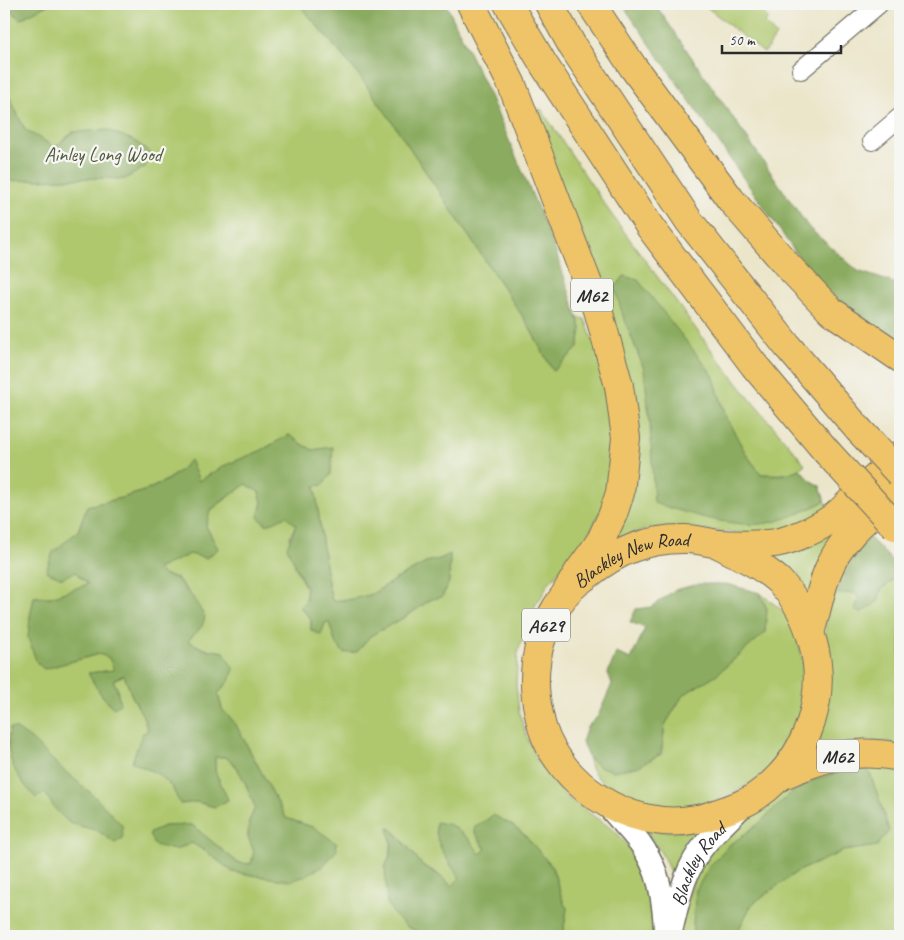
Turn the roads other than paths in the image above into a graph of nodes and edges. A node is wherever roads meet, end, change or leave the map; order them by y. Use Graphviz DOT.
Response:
graph roads {
  1 [pos="472,4"];
  2 [pos="508,4"];
  3 [pos="549,4"];
  4 [pos="591,4"];
  5 [pos="879,4"];
  6 [pos="801,70"];
  7 [pos="900,117"];
  8 [pos="871,140"];
  9 [pos="900,358"];
  10 [pos="900,455"];
  11 [pos="900,474"];
  12 [pos="900,489"];
  13 [pos="898,529"];
  14 [pos="718,544"];
  15 [pos="567,591"];
  16 [pos="810,633"];
  17 [pos="900,757"];
  18 [pos="779,778"];
  19 [pos="745,803"];
  20 [pos="606,804"];
  21 [pos="666,936"];
  22 [pos="670,936"];
  1 -- 15 [label="highway, M62"];
  2 -- 13 [label="highway, bridge"];
  3 -- 11 [label="highway, bridge"];
  4 -- 9 [label="highway"];
  5 -- 6 [label="street"];
  7 -- 8 [label="street"];
  10 -- 14 [label="highway, Blackley New Road / A629"];
  12 -- 16 [label="highway"];
  14 -- 15 [label="highway, Blackley New Road / A629"];
  14 -- 16 [label="highway, Blackley New Road / A629"];
  15 -- 20 [label="highway, Blackley New Road / A629"];
  16 -- 18 [label="highway, Blackley New Road / A629"];
  17 -- 18 [label="highway, M62"];
  18 -- 19 [label="highway, Blackley New Road / A629"];
  19 -- 20 [label="highway, Blackley New Road / A629"];
  19 -- 22 [label="street, Blackley Road"];
  20 -- 21 [label="street, Blackley Road"];
}
